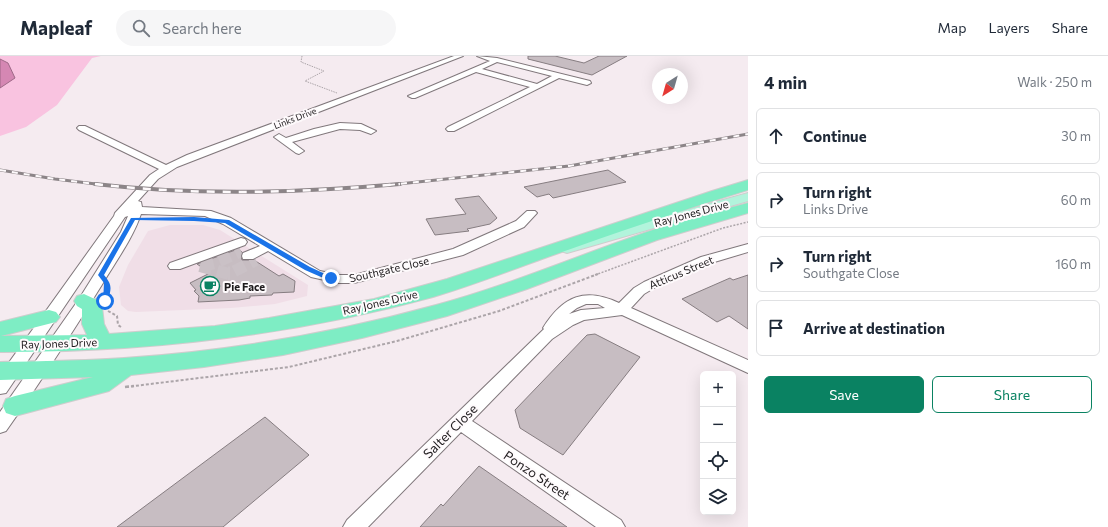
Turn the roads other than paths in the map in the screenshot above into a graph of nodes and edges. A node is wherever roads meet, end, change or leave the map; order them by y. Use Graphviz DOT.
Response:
graph roads {
  1 [pos="460,56"];
  2 [pos="480,56"];
  3 [pos="496,60"];
  4 [pos="474,69"];
  5 [pos="558,76"];
  6 [pos="587,83"];
  7 [pos="537,86"];
  8 [pos="412,96"];
  9 [pos="82,128"];
  10 [pos="268,128"];
  11 [pos="451,128"];
  12 [pos="371,131"];
  13 [pos="285,141"];
  14 [pos="298,151"];
  15 [pos="167,169"];
  16 [pos="748,185"];
  17 [pos="138,193"];
  18 [pos="748,197"];
  19 [pos="744,210"];
  20 [pos="531,213"];
  21 [pos="119,215"];
  22 [pos="135,215"];
  23 [pos="269,246"];
  24 [pos="748,248"];
  25 [pos="535,256"];
  26 [pos="175,266"];
  27 [pos="84,301"];
  28 [pos="622,309"];
  29 [pos="49,317"];
  30 [pos="0,329"];
  31 [pos="100,341"];
  32 [pos="57,343"];
  33 [pos="0,344"];
  34 [pos="30,344"];
  35 [pos="125,367"];
  36 [pos="748,368"];
  37 [pos="39,371"];
  38 [pos="7,384"];
  39 [pos="460,422"];
  40 [pos="0,426"];
  41 [pos="354,527"];
  42 [pos="614,527"];
  1 -- 10 [label="street, Links Drive"];
  2 -- 3 [label="street"];
  3 -- 4 [label="street"];
  3 -- 5 [label="street"];
  4 -- 7 [label="street"];
  4 -- 8 [label="street"];
  5 -- 6 [label="street"];
  5 -- 7 [label="street"];
  7 -- 11 [label="street"];
  9 -- 15 [label="street"];
  10 -- 13 [label="street"];
  10 -- 15 [label="street, Links Drive"];
  12 -- 13 [label="street"];
  13 -- 14 [label="street"];
  15 -- 17 [label="street, Links Drive"];
  16 -- 25 [label="highway"];
  17 -- 21 [label="street, Links Drive"];
  17 -- 22 [label="street"];
  18 -- 25 [label="main road, Ray Jones Drive"];
  19 -- 35 [label="highway, Ray Jones Drive"];
  20 -- 23 [label="street, Southgate Close"];
  21 -- 22 [label="street, Southgate Close"];
  21 -- 29 [label="street, Links Drive"];
  22 -- 23 [label="street, Southgate Close"];
  22 -- 27 [label="street"];
  23 -- 26 [label="street"];
  24 -- 28 [label="street, Atticus Street"];
  25 -- 31 [label="highway, Ray Jones Drive"];
  27 -- 31 [label="highway"];
  27 -- 32 [label="street"];
  28 -- 36 [label="street"];
  28 -- 39 [label="street, Salter Close"];
  29 -- 30 [label="highway"];
  29 -- 34 [label="street, Links Drive"];
  31 -- 32 [label="highway, Ray Jones Drive"];
  32 -- 34 [label="highway, Ray Jones Drive"];
  32 -- 37 [label="street"];
  33 -- 34 [label="highway, Ray Jones Drive"];
  34 -- 38 [label="street, Links Drive"];
  35 -- 37 [label="highway, Ray Jones Drive"];
  35 -- 38 [label="highway"];
  37 -- 38 [label="highway, Ray Jones Drive"];
  37 -- 38 [label="street"];
  38 -- 40 [label="street"];
  39 -- 41 [label="street, Salter Close"];
  39 -- 42 [label="street, Ponzo Street"];
}
